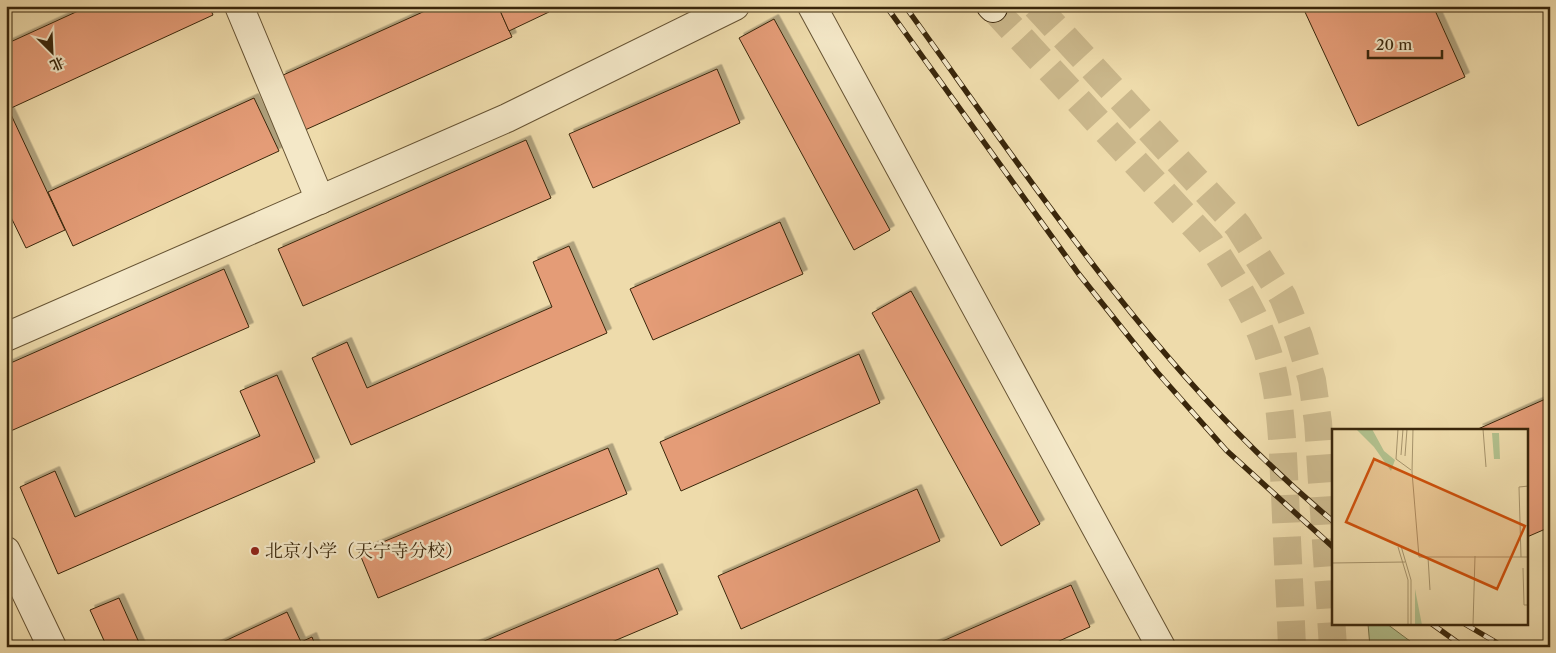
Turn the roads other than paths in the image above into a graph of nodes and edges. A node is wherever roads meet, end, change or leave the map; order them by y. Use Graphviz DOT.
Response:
graph roads {
  1 [pos="239,6"];
  2 [pos="812,6"];
  3 [pos="725,8"];
  4 [pos="320,200"];
  5 [pos="6,337"];
  6 [pos="6,551"];
  7 [pos="52,647"];
  8 [pos="1161,647"];
  1 -- 4 [label="street"];
  2 -- 8 [label="street"];
  3 -- 4 [label="street"];
  4 -- 5 [label="street"];
  6 -- 7 [label="street"];
}
